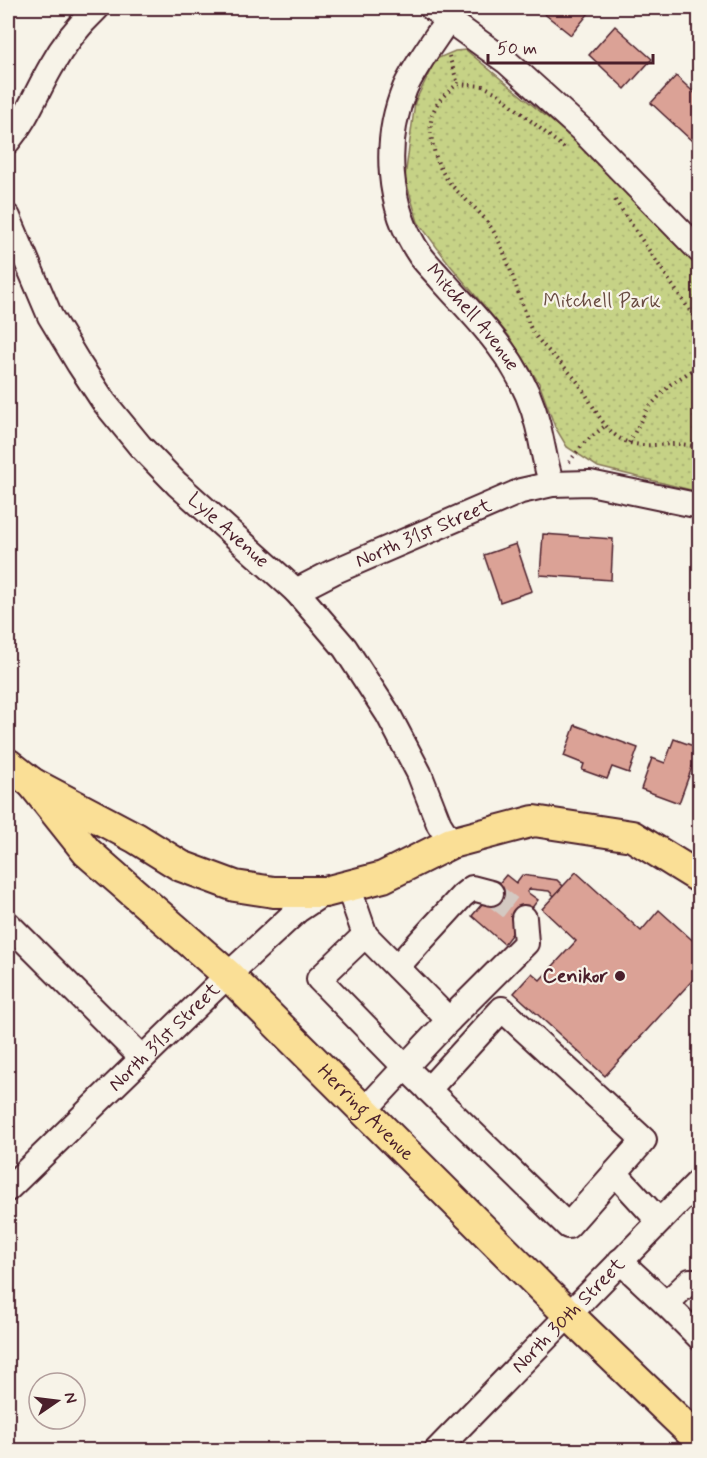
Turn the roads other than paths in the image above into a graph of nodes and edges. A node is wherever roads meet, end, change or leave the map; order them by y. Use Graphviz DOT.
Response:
graph roads {
  1 [pos="97,8"];
  2 [pos="440,13"];
  3 [pos="8,141"];
  4 [pos="8,217"];
  5 [pos="699,251"];
  6 [pos="552,483"];
  7 [pos="699,506"];
  8 [pos="296,591"];
  9 [pos="8,764"];
  10 [pos="32,783"];
  11 [pos="451,843"];
  12 [pos="699,878"];
  13 [pos="336,889"];
  14 [pos="491,893"];
  15 [pos="524,918"];
  16 [pos="8,924"];
  17 [pos="365,935"];
  18 [pos="397,967"];
  19 [pos="228,975"];
  20 [pos="449,1020"];
  21 [pos="142,1058"];
  22 [pos="405,1067"];
  23 [pos="428,1090"];
  24 [pos="364,1111"];
  25 [pos="615,1173"];
  26 [pos="699,1180"];
  27 [pos="8,1189"];
  28 [pos="659,1221"];
  29 [pos="621,1261"];
  30 [pos="699,1281"];
  31 [pos="666,1304"];
  32 [pos="568,1314"];
  33 [pos="699,1338"];
  34 [pos="699,1441"];
  35 [pos="437,1450"];
  1 -- 3 [label="street"];
  2 -- 5 [label="street, Mitchell Avenue"];
  2 -- 6 [label="street, Mitchell Avenue"];
  4 -- 8 [label="street, Lyle Avenue"];
  6 -- 7 [label="street"];
  6 -- 8 [label="street, North 31st Street"];
  8 -- 11 [label="street, Lyle Avenue"];
  9 -- 10 [label="main road, Herring Avenue"];
  10 -- 13 [label="main road, Herring Avenue"];
  10 -- 19 [label="main road, Herring Avenue"];
  11 -- 12 [label="main road"];
  11 -- 13 [label="main road"];
  13 -- 17 [label="street"];
  13 -- 19 [label="street, North 31st Street"];
  14 -- 18 [label="street"];
  15 -- 20 [label="street"];
  16 -- 21 [label="street"];
  17 -- 18 [label="street"];
  17 -- 22 [label="street"];
  18 -- 20 [label="street"];
  19 -- 21 [label="street, North 31st Street"];
  19 -- 24 [label="main road, Herring Avenue"];
  20 -- 22 [label="street"];
  21 -- 27 [label="street, North 31st Street"];
  22 -- 23 [label="street"];
  22 -- 24 [label="street"];
  23 -- 25 [label="street"];
  23 -- 25 [label="street"];
  24 -- 32 [label="main road, Herring Avenue"];
  25 -- 28 [label="street"];
  26 -- 28 [label="street, North 30th Street"];
  28 -- 29 [label="street, North 30th Street"];
  29 -- 31 [label="street"];
  29 -- 32 [label="street, North 30th Street"];
  30 -- 31 [label="street"];
  31 -- 33 [label="street"];
  32 -- 34 [label="main road, Herring Avenue"];
  32 -- 35 [label="street, North 30th Street"];
}
